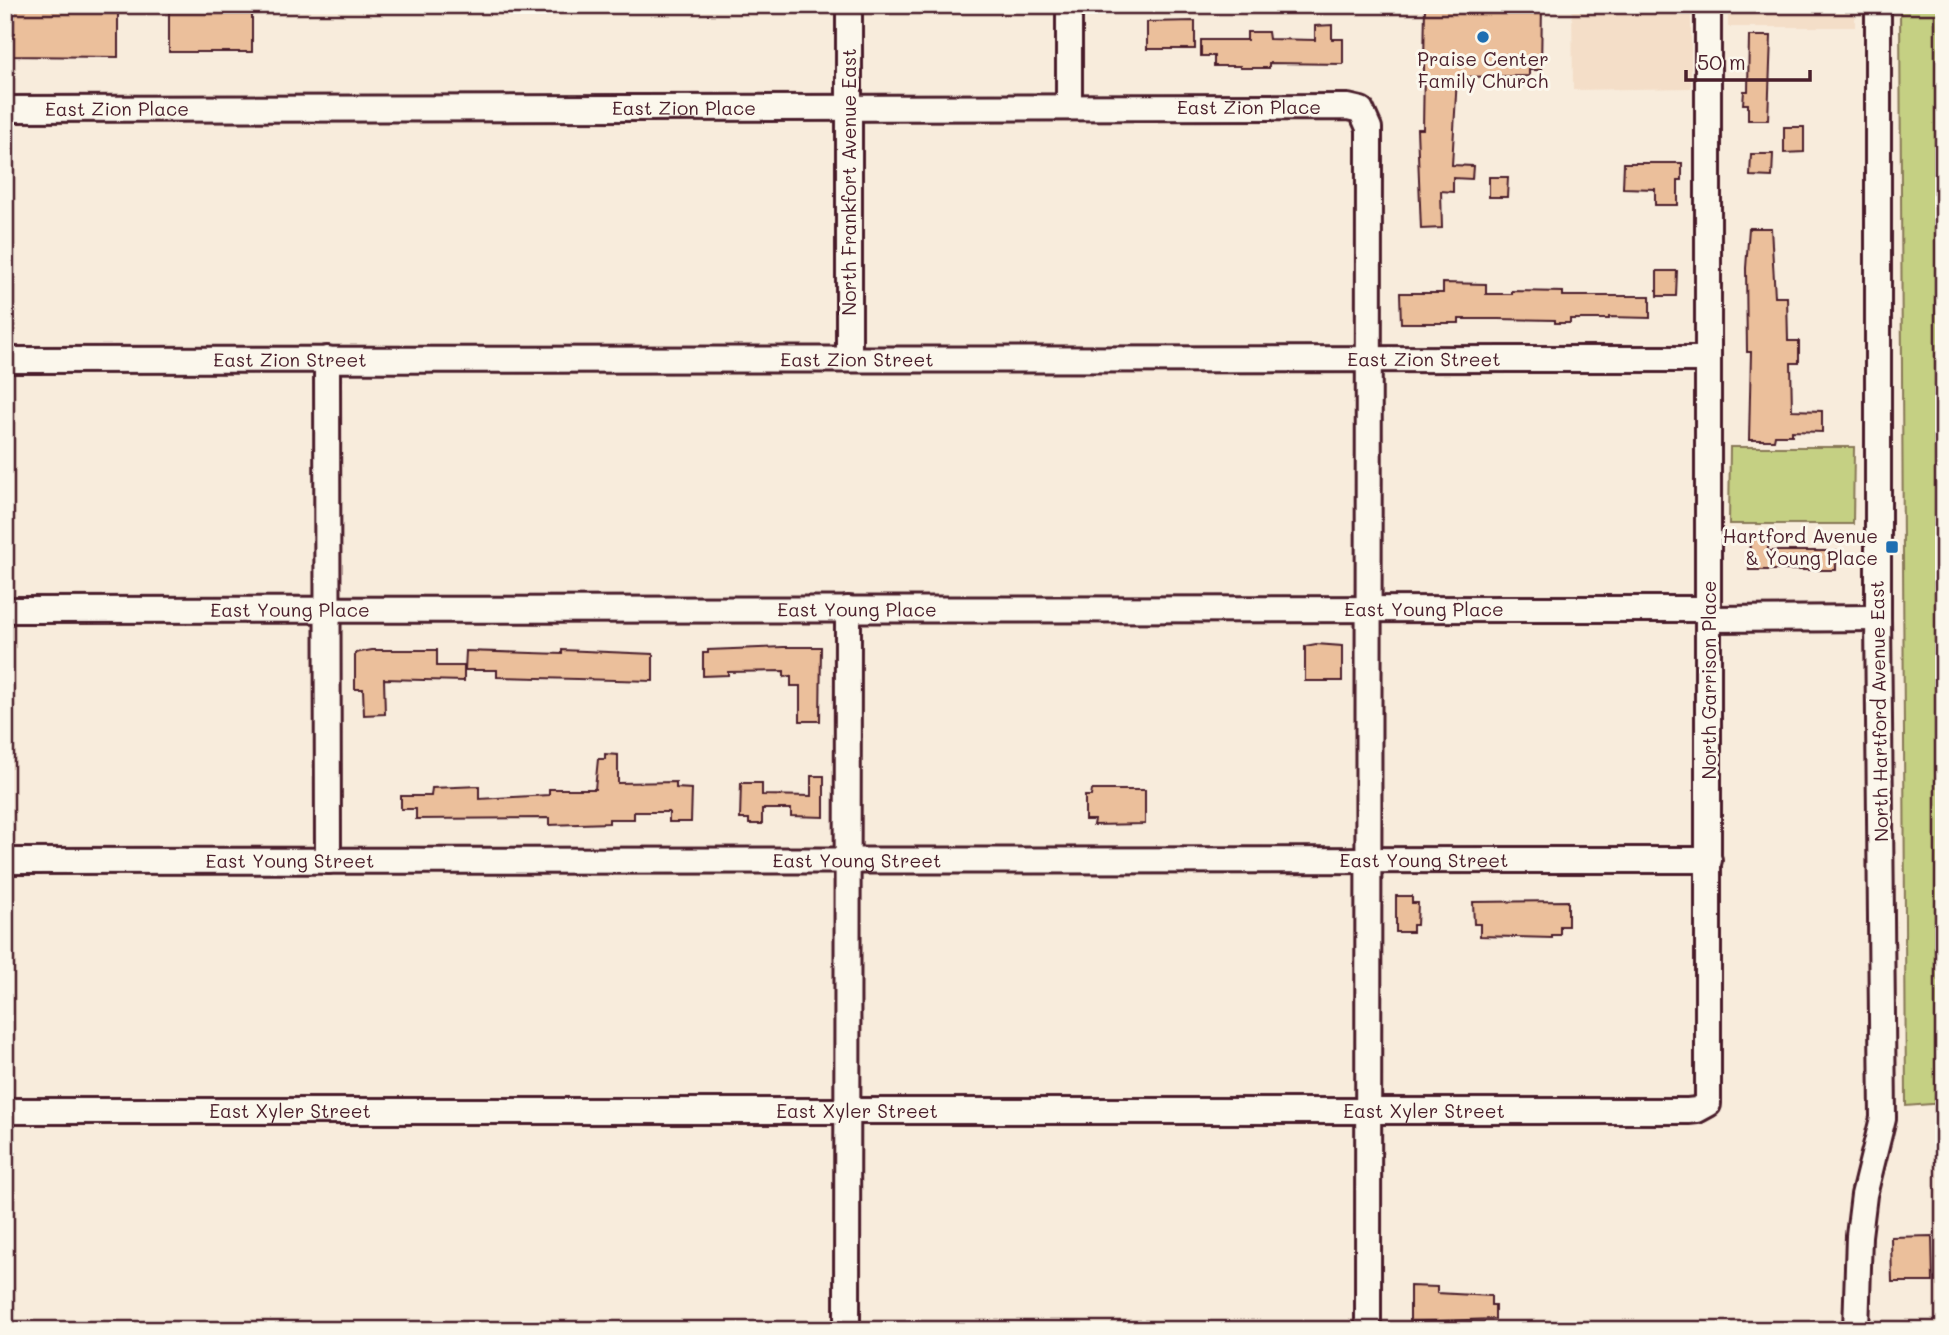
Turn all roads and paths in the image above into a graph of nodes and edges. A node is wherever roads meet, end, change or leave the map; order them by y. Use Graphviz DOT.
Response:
graph roads {
  1 [pos="849,5"];
  2 [pos="1069,5"];
  3 [pos="1709,5"];
  4 [pos="1878,5"];
  5 [pos="1069,106"];
  6 [pos="849,108"];
  7 [pos="5,109"];
  8 [pos="849,358"];
  9 [pos="327,359"];
  10 [pos="1369,359"];
  11 [pos="1708,359"];
  12 [pos="5,360"];
  13 [pos="848,609"];
  14 [pos="5,610"];
  15 [pos="330,610"];
  16 [pos="1371,610"];
  17 [pos="1709,614"];
  18 [pos="1878,618"];
  19 [pos="1370,858"];
  20 [pos="849,859"];
  21 [pos="1709,860"];
  22 [pos="5,861"];
  23 [pos="328,861"];
  24 [pos="1708,1104"];
  25 [pos="848,1110"];
  26 [pos="5,1111"];
  27 [pos="1369,1112"];
  28 [pos="847,1330"];
  29 [pos="1368,1330"];
  30 [pos="1856,1330"];
  1 -- 6 [label="street, North Frankfort Avenue East"];
  2 -- 5 [label="street"];
  3 -- 11 [label="street, North Garrison Place"];
  4 -- 18 [label="street, North Hartford Avenue East"];
  5 -- 6 [label="street, East Zion Place"];
  5 -- 10 [label="street, East Zion Place"];
  6 -- 7 [label="street, East Zion Place"];
  6 -- 8 [label="street, North Frankfort Avenue East"];
  8 -- 9 [label="street, East Zion Street"];
  8 -- 10 [label="street, East Zion Street"];
  9 -- 12 [label="street, East Zion Street"];
  9 -- 15 [label="street"];
  10 -- 11 [label="street, East Zion Street"];
  10 -- 16 [label="street"];
  11 -- 17 [label="street, North Garrison Place"];
  13 -- 15 [label="street, East Young Place"];
  13 -- 16 [label="street, East Young Place"];
  13 -- 20 [label="street"];
  14 -- 15 [label="street, East Young Place"];
  15 -- 23 [label="street"];
  16 -- 17 [label="street, East Young Place"];
  16 -- 19 [label="street"];
  17 -- 18 [label="street, East Young Place"];
  17 -- 21 [label="street, North Garrison Place"];
  18 -- 30 [label="street, North Hartford Avenue East"];
  19 -- 20 [label="street, East Young Street"];
  19 -- 21 [label="street, East Young Street"];
  19 -- 27 [label="street"];
  20 -- 23 [label="street, East Young Street"];
  20 -- 25 [label="street"];
  21 -- 24 [label="street, North Garrison Place"];
  22 -- 23 [label="street, East Young Street"];
  24 -- 27 [label="street, East Xyler Street"];
  25 -- 26 [label="street, East Xyler Street"];
  25 -- 27 [label="street, East Xyler Street"];
  25 -- 28 [label="street"];
  27 -- 29 [label="street"];
}
